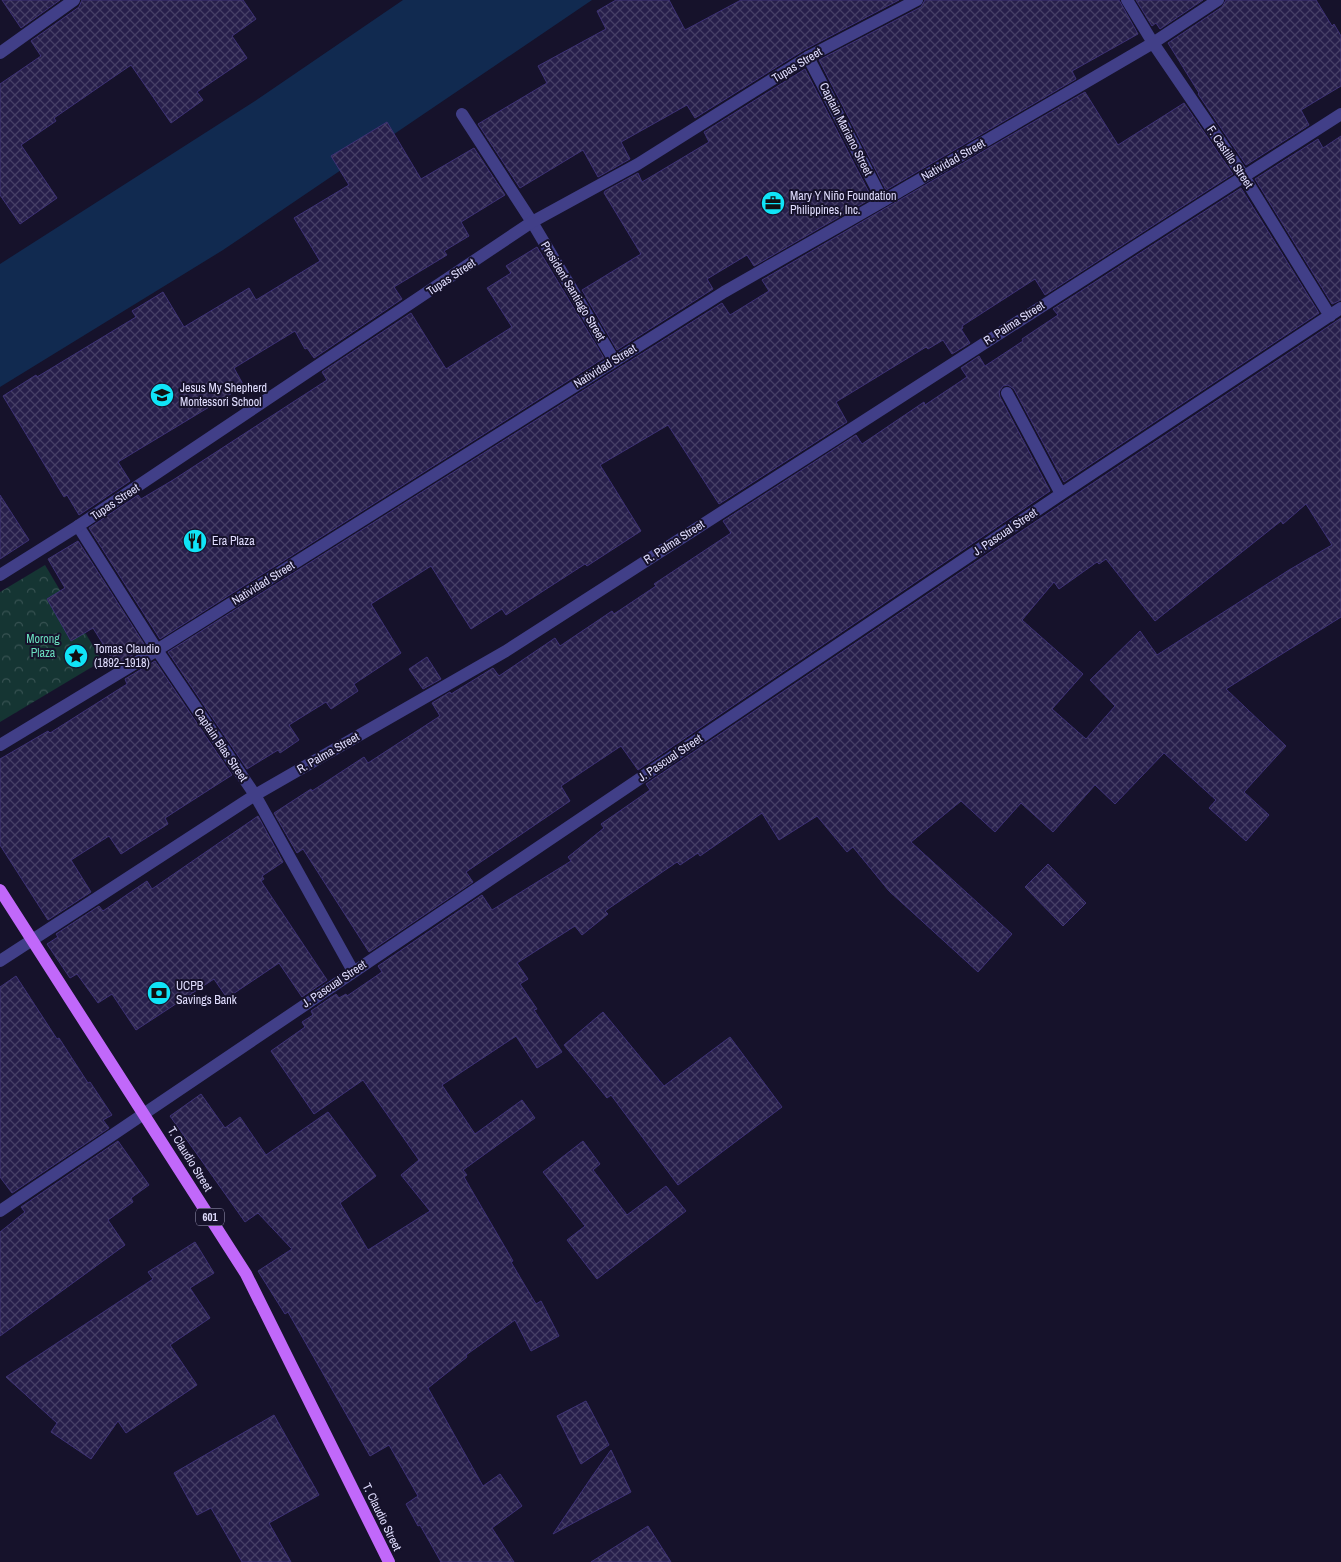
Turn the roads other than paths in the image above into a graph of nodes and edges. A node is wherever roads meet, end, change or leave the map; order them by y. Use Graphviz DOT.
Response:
graph roads {
  1 [pos="74,0"];
  2 [pos="916,0"];
  3 [pos="1128,0"];
  4 [pos="1218,0"];
  5 [pos="1153,43"];
  6 [pos="0,53"];
  7 [pos="808,57"];
  8 [pos="462,114"];
  9 [pos="1341,114"];
  10 [pos="1243,175"];
  11 [pos="883,201"];
  12 [pos="532,222"];
  13 [pos="1341,308"];
  14 [pos="1330,316"];
  15 [pos="614,360"];
  16 [pos="1007,393"];
  17 [pos="1062,494"];
  18 [pos="78,526"];
  19 [pos="0,575"];
  20 [pos="157,650"];
  21 [pos="0,745"];
  22 [pos="255,796"];
  23 [pos="0,890"];
  24 [pos="30,940"];
  25 [pos="0,961"];
  26 [pos="353,971"];
  27 [pos="144,1114"];
  28 [pos="0,1210"];
  29 [pos="389,1562"];
  1 -- 6 [label="street"];
  2 -- 7 [label="street, Tupas Street"];
  3 -- 5 [label="street, F. Castillo Street"];
  4 -- 5 [label="street, Natividad Street"];
  5 -- 10 [label="street, F. Castillo Street"];
  5 -- 11 [label="street, Natividad Street"];
  7 -- 11 [label="street, Captain Mariano Street"];
  7 -- 12 [label="street, Tupas Street"];
  8 -- 12 [label="street, President Santiago Street"];
  9 -- 10 [label="street, R. Palma Street"];
  10 -- 14 [label="street, F. Castillo Street"];
  10 -- 22 [label="street, R. Palma Street"];
  11 -- 15 [label="street, Natividad Street"];
  12 -- 15 [label="street, President Santiago Street"];
  12 -- 18 [label="street, Tupas Street"];
  13 -- 14 [label="street, J. Pascual Street"];
  14 -- 17 [label="street, J. Pascual Street"];
  15 -- 20 [label="street, Natividad Street"];
  16 -- 17 [label="street"];
  17 -- 26 [label="street, J. Pascual Street"];
  18 -- 19 [label="street, Tupas Street"];
  18 -- 20 [label="street, Captain Blas Street"];
  20 -- 21 [label="street, Natividad Street"];
  20 -- 22 [label="street, Captain Blas Street"];
  22 -- 24 [label="street, R. Palma Street"];
  22 -- 26 [label="street, Captain Blas Street"];
  23 -- 24 [label="main road, T. Claudio Street / 601"];
  24 -- 25 [label="street, R. Palma Street"];
  24 -- 27 [label="main road, T. Claudio Street / 601"];
  26 -- 27 [label="street, J. Pascual Street"];
  27 -- 28 [label="street, J. Pascual Street"];
  27 -- 29 [label="main road, T. Claudio Street / 601"];
}
